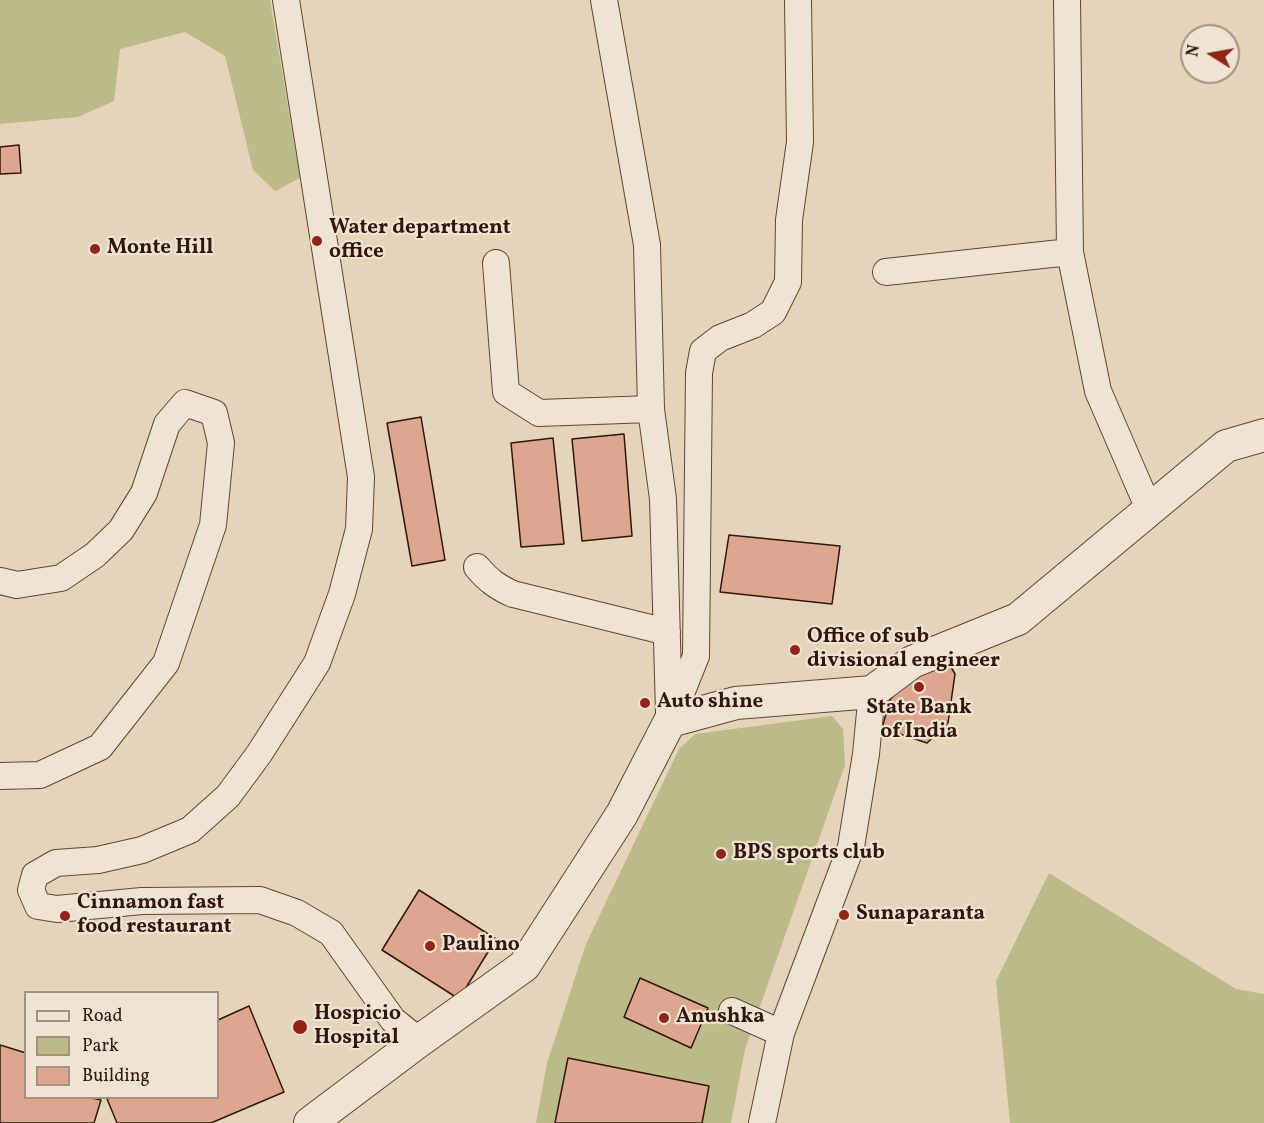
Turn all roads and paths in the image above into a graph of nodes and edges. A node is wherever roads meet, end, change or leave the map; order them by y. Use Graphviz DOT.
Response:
graph roads {
  1 [pos="286,0"];
  2 [pos="604,0"];
  3 [pos="798,0"];
  4 [pos="1066,0"];
  5 [pos="1070,252"];
  6 [pos="496,263"];
  7 [pos="886,272"];
  8 [pos="651,409"];
  9 [pos="1264,435"];
  10 [pos="1149,509"];
  11 [pos="477,567"];
  12 [pos="0,581"];
  13 [pos="667,632"];
  14 [pos="872,692"];
  15 [pos="670,721"];
  16 [pos="0,776"];
  17 [pos="732,1011"];
  18 [pos="781,1033"];
  19 [pos="419,1041"];
  20 [pos="310,1123"];
  21 [pos="762,1123"];
  1 -- 19 [label="street"];
  2 -- 8 [label="street"];
  3 -- 15 [label="street"];
  4 -- 5 [label="street"];
  5 -- 7 [label="street"];
  5 -- 10 [label="street"];
  6 -- 8 [label="street"];
  8 -- 13 [label="street"];
  9 -- 10 [label="street"];
  10 -- 14 [label="street"];
  11 -- 13 [label="street"];
  12 -- 16 [label="street"];
  13 -- 15 [label="street"];
  14 -- 15 [label="street"];
  14 -- 18 [label="street"];
  15 -- 19 [label="street"];
  17 -- 18 [label="street"];
  18 -- 21 [label="street"];
  19 -- 20 [label="street"];
}
